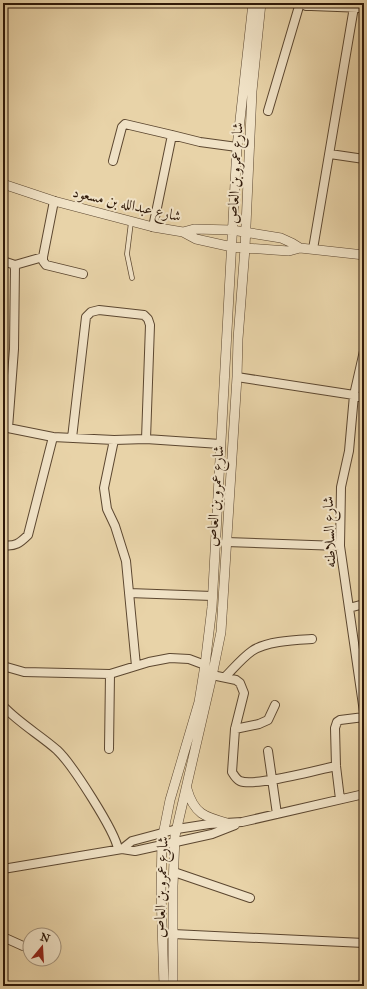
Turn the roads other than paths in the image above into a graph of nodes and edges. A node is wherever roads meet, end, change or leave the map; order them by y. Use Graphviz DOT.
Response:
graph roads {
  1 [pos="253,3"];
  2 [pos="261,3"];
  3 [pos="301,3"];
  4 [pos="354,8"];
  5 [pos="364,8"];
  6 [pos="268,111"];
  7 [pos="172,135"];
  8 [pos="237,147"];
  9 [pos="330,154"];
  10 [pos="364,159"];
  11 [pos="112,161"];
  12 [pos="3,184"];
  13 [pos="54,201"];
  14 [pos="131,222"];
  15 [pos="153,227"];
  16 [pos="232,230"];
  17 [pos="183,232"];
  18 [pos="246,232"];
  19 [pos="232,247"];
  20 [pos="245,248"];
  21 [pos="300,248"];
  22 [pos="313,249"];
  23 [pos="364,254"];
  24 [pos="43,256"];
  25 [pos="3,261"];
  26 [pos="15,265"];
  27 [pos="82,274"];
  28 [pos="132,278"];
  29 [pos="364,351"];
  30 [pos="237,377"];
  31 [pos="354,395"];
  32 [pos="364,398"];
  33 [pos="6,427"];
  34 [pos="53,437"];
  35 [pos="72,438"];
  36 [pos="146,439"];
  37 [pos="114,440"];
  38 [pos="220,444"];
  39 [pos="226,542"];
  40 [pos="3,545"];
  41 [pos="340,546"];
  42 [pos="129,593"];
  43 [pos="212,596"];
  44 [pos="364,604"];
  45 [pos="349,608"];
  46 [pos="312,639"];
  47 [pos="205,665"];
  48 [pos="3,666"];
  49 [pos="136,666"];
  50 [pos="110,674"];
  51 [pos="212,675"];
  52 [pos="225,677"];
  53 [pos="275,705"];
  54 [pos="3,706"];
  55 [pos="364,712"];
  56 [pos="364,717"];
  57 [pos="235,729"];
  58 [pos="109,749"];
  59 [pos="268,751"];
  60 [pos="336,766"];
  61 [pos="272,780"];
  62 [pos="187,788"];
  63 [pos="364,794"];
  64 [pos="340,799"];
  65 [pos="277,814"];
  66 [pos="242,822"];
  67 [pos="227,823"];
  68 [pos="177,829"];
  69 [pos="164,833"];
  70 [pos="175,842"];
  71 [pos="162,845"];
  72 [pos="120,849"];
  73 [pos="3,869"];
  74 [pos="174,872"];
  75 [pos="250,898"];
  76 [pos="173,934"];
  77 [pos="3,937"];
  78 [pos="364,943"];
  79 [pos="22,946"];
  80 [pos="164,986"];
  81 [pos="173,986"];
  1 -- 8 [label="street"];
  2 -- 18 [label="street, شارع عمرو بن العاص"];
  3 -- 4 [label="street"];
  3 -- 6 [label="street"];
  4 -- 5 [label="street"];
  4 -- 9 [label="street"];
  7 -- 8 [label="street"];
  7 -- 11 [label="street"];
  7 -- 15 [label="street"];
  8 -- 16 [label="street"];
  9 -- 10 [label="street"];
  9 -- 22 [label="street"];
  12 -- 13 [label="street, شارع عبدالله بن مسعود"];
  13 -- 14 [label="street, شارع عبدالله بن مسعود"];
  13 -- 24 [label="street"];
  14 -- 15 [label="street, شارع عبدالله بن مسعود"];
  14 -- 28 [label="lane"];
  15 -- 17 [label="street, شارع عبدالله بن مسعود"];
  16 -- 17 [label="street"];
  16 -- 18 [label="street"];
  16 -- 19 [label="street"];
  17 -- 19 [label="street, شارع عبدالله بن مسعود"];
  18 -- 20 [label="street, شارع عمرو بن العاص"];
  18 -- 21 [label="street"];
  19 -- 20 [label="street, شارع عبدالله بن مسعود"];
  19 -- 38 [label="street"];
  20 -- 21 [label="street, شارع عبدالله بن مسعود"];
  20 -- 30 [label="street, شارع عمرو بن العاص"];
  21 -- 22 [label="street, شارع عبدالله بن مسعود"];
  22 -- 23 [label="street, شارع عبدالله بن مسعود"];
  24 -- 26 [label="street"];
  24 -- 27 [label="street"];
  25 -- 26 [label="street"];
  26 -- 33 [label="street"];
  29 -- 31 [label="street, شارع السلاطنه"];
  30 -- 31 [label="street"];
  30 -- 39 [label="street, شارع عمرو بن العاص"];
  31 -- 32 [label="street"];
  31 -- 41 [label="street, شارع السلاطنه"];
  33 -- 34 [label="street"];
  34 -- 35 [label="street"];
  34 -- 40 [label="street"];
  35 -- 36 [label="street"];
  35 -- 37 [label="street"];
  36 -- 37 [label="street"];
  36 -- 38 [label="street"];
  37 -- 42 [label="street"];
  38 -- 43 [label="street"];
  39 -- 41 [label="street"];
  39 -- 51 [label="street, شارع عمرو بن العاص"];
  41 -- 45 [label="street, شارع السلاطنه"];
  42 -- 43 [label="street"];
  42 -- 49 [label="street"];
  43 -- 47 [label="street"];
  44 -- 45 [label="street"];
  45 -- 55 [label="street, شارع السلاطنه"];
  46 -- 52 [label="street"];
  47 -- 49 [label="street"];
  47 -- 69 [label="street"];
  48 -- 50 [label="street"];
  49 -- 50 [label="street"];
  50 -- 58 [label="street"];
  51 -- 52 [label="street"];
  51 -- 62 [label="street, شارع عمرو بن العاص"];
  52 -- 57 [label="street"];
  53 -- 57 [label="street"];
  54 -- 72 [label="street"];
  56 -- 60 [label="street"];
  57 -- 61 [label="street"];
  59 -- 61 [label="street"];
  60 -- 61 [label="street"];
  60 -- 64 [label="street"];
  61 -- 65 [label="street"];
  62 -- 67 [label="street"];
  62 -- 68 [label="street, شارع عمرو بن العاص"];
  63 -- 64 [label="street"];
  64 -- 65 [label="street"];
  65 -- 66 [label="street"];
  66 -- 67 [label="street"];
  66 -- 70 [label="street"];
  67 -- 68 [label="street"];
  68 -- 69 [label="street"];
  68 -- 70 [label="street, شارع عمرو بن العاص"];
  69 -- 71 [label="street"];
  69 -- 72 [label="street"];
  70 -- 71 [label="street"];
  70 -- 74 [label="street, شارع عمرو بن العاص"];
  71 -- 72 [label="street"];
  71 -- 80 [label="street"];
  72 -- 73 [label="street"];
  74 -- 75 [label="street"];
  74 -- 76 [label="street, شارع عمرو بن العاص"];
  76 -- 78 [label="street"];
  76 -- 81 [label="street, شارع عمرو بن العاص"];
  77 -- 79 [label="street"];
}
